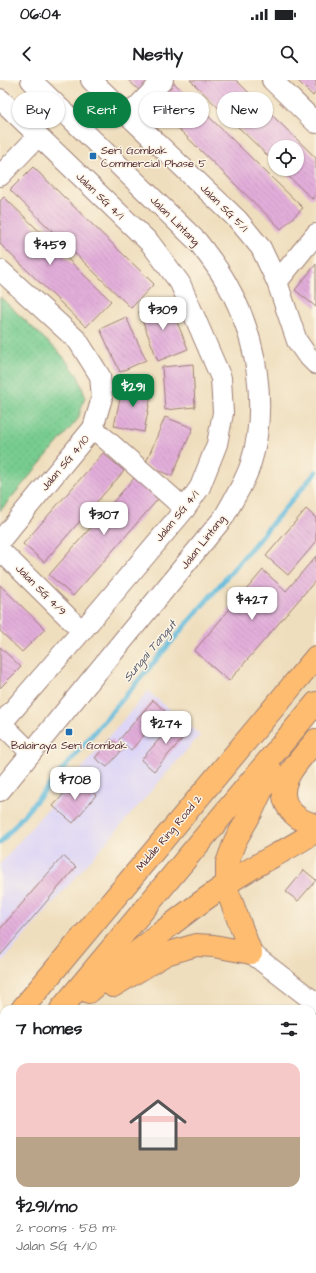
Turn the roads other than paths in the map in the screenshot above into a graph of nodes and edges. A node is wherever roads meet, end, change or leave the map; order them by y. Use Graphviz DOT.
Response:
graph roads {
  1 [pos="31,80"];
  2 [pos="91,80"];
  3 [pos="163,80"];
  4 [pos="272,80"];
  5 [pos="103,92"];
  6 [pos="0,99"];
  7 [pos="131,113"];
  8 [pos="131,119"];
  9 [pos="316,123"];
  10 [pos="38,136"];
  11 [pos="0,176"];
  12 [pos="316,234"];
  13 [pos="0,270"];
  14 [pos="277,282"];
  15 [pos="316,364"];
  16 [pos="93,428"];
  17 [pos="184,509"];
  18 [pos="0,541"];
  19 [pos="0,550"];
  20 [pos="82,631"];
  21 [pos="316,656"];
  22 [pos="316,703"];
  23 [pos="0,723"];
  24 [pos="316,740"];
  25 [pos="284,742"];
  26 [pos="31,753"];
  27 [pos="0,791"];
  28 [pos="316,825"];
  29 [pos="316,831"];
  30 [pos="225,885"];
  31 [pos="251,953"];
  32 [pos="316,1003"];
  33 [pos="25,1005"];
  34 [pos="64,1005"];
  35 [pos="73,1005"];
  36 [pos="83,1005"];
  1 -- 26 [label="street, Jalan Lintang"];
  2 -- 5 [label="street, Jalan SG 5/1"];
  3 -- 7 [label="street"];
  4 -- 9 [label="street"];
  6 -- 10 [label="street, Jalan SG 4/1"];
  8 -- 14 [label="street, Jalan SG 5/1"];
  10 -- 11 [label="street"];
  10 -- 17 [label="street, Jalan SG 4/1"];
  12 -- 14 [label="street"];
  13 -- 16 [label="street, Jalan SG 4/10"];
  14 -- 15 [label="street, Jalan SG 5/1"];
  16 -- 17 [label="street"];
  16 -- 18 [label="street, Jalan SG 4/10"];
  17 -- 20 [label="street, Jalan SG 4/1"];
  19 -- 20 [label="street, Jalan SG 4/9"];
  20 -- 23 [label="street, Jalan SG 4/1"];
  21 -- 33 [label="highway, Middle Ring Road 2"];
  22 -- 25 [label="highway"];
  23 -- 26 [label="street"];
  24 -- 28 [label="highway"];
  25 -- 30 [label="highway"];
  25 -- 34 [label="highway"];
  26 -- 27 [label="street, Jalan Lintang"];
  29 -- 30 [label="highway"];
  30 -- 31 [label="highway"];
  30 -- 35 [label="highway"];
  31 -- 32 [label="street"];
  31 -- 36 [label="highway"];
}
